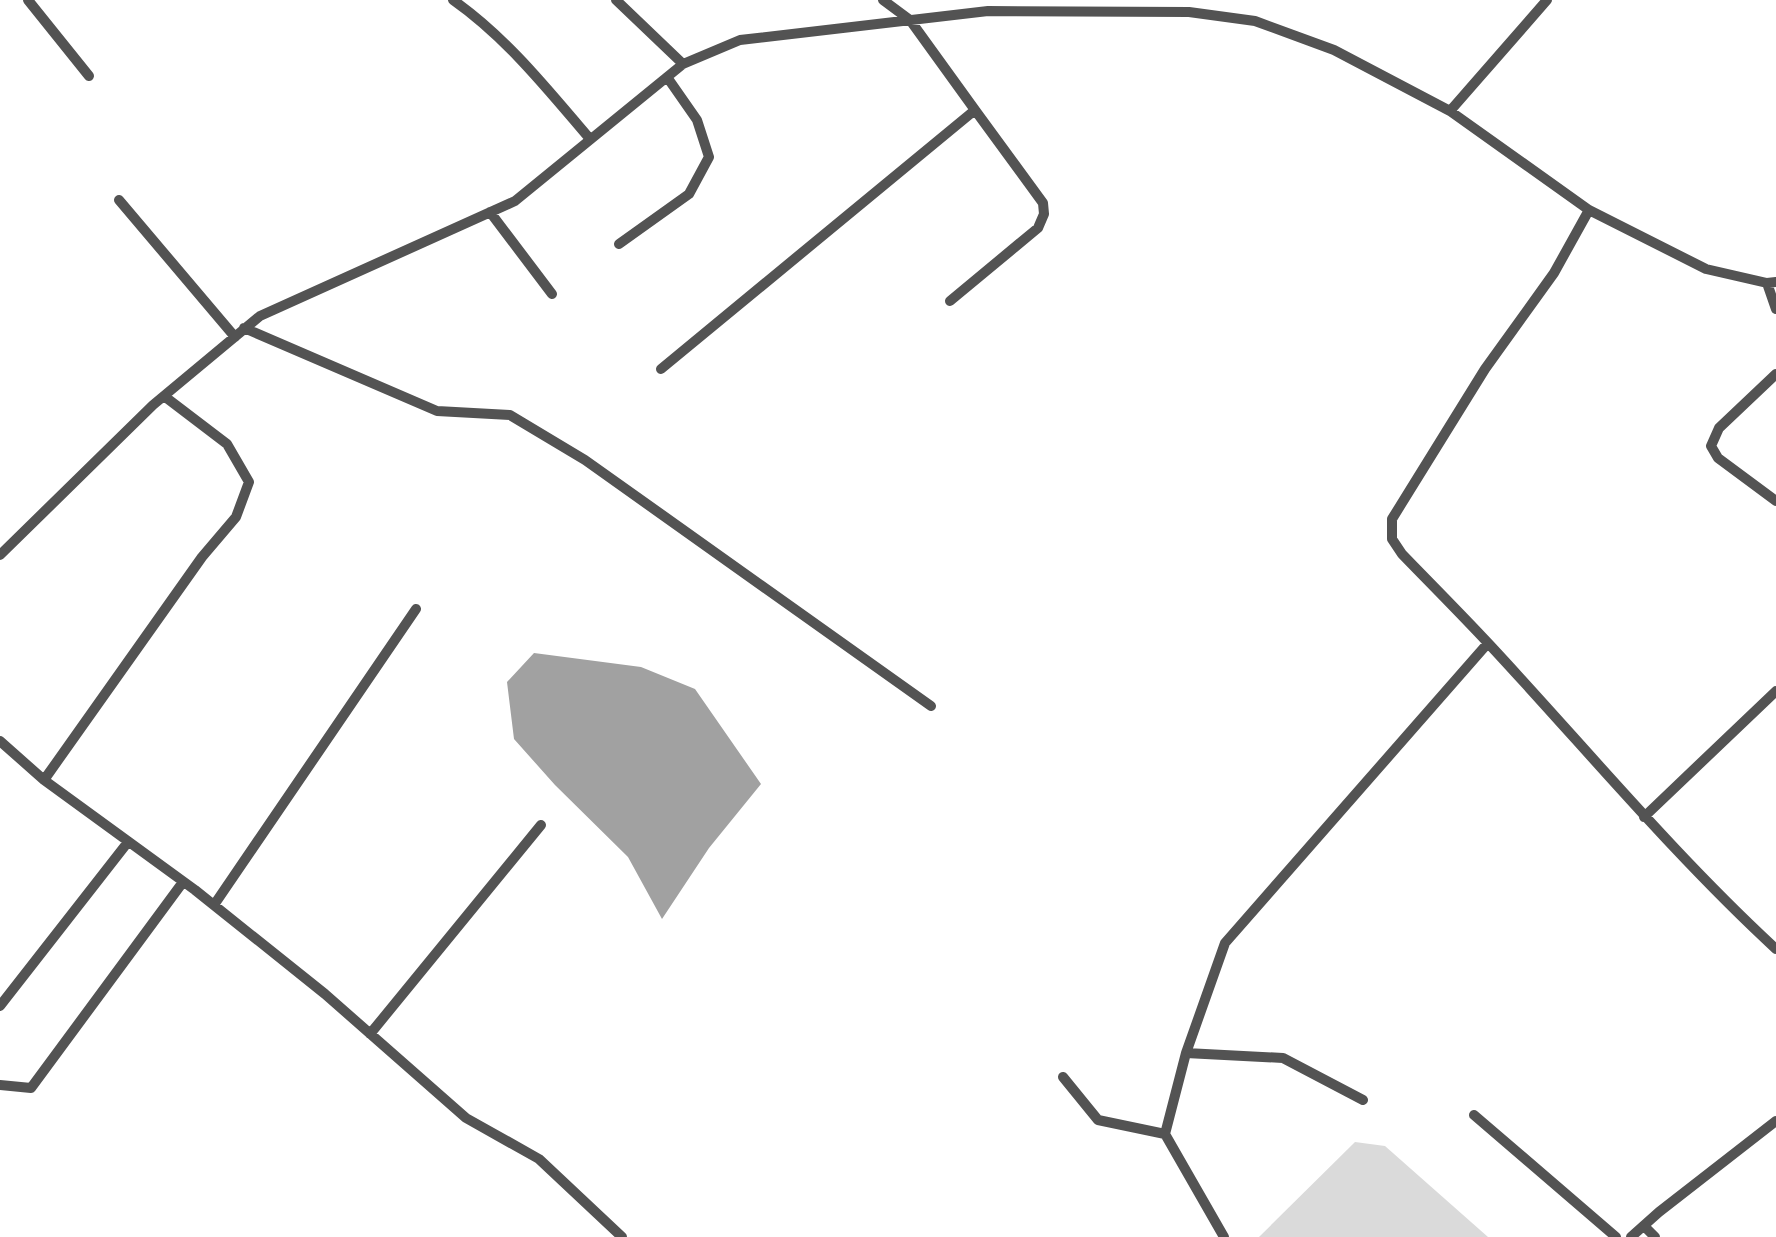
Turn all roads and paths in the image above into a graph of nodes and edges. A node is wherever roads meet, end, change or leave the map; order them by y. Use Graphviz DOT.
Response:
graph roads {
  1 [pos="28,0"];
  2 [pos="453,0"];
  3 [pos="616,0"];
  4 [pos="883,0"];
  5 [pos="1548,0"];
  6 [pos="910,20"];
  7 [pos="683,64"];
  8 [pos="89,76"];
  9 [pos="667,77"];
  10 [pos="975,110"];
  11 [pos="1450,112"];
  12 [pos="590,139"];
  13 [pos="118,200"];
  14 [pos="1589,210"];
  15 [pos="490,212"];
  16 [pos="619,244"];
  17 [pos="1772,282"];
  18 [pos="552,294"];
  19 [pos="950,301"];
  20 [pos="1776,309"];
  21 [pos="244,328"];
  22 [pos="235,337"];
  23 [pos="661,369"];
  24 [pos="1776,374"];
  25 [pos="164,396"];
  26 [pos="1776,501"];
  27 [pos="0,555"];
  28 [pos="416,609"];
  29 [pos="1488,643"];
  30 [pos="1776,691"];
  31 [pos="931,706"];
  32 [pos="0,741"];
  33 [pos="44,780"];
  34 [pos="1644,817"];
  35 [pos="541,825"];
  36 [pos="128,842"];
  37 [pos="183,882"];
  38 [pos="214,905"];
  39 [pos="1776,949"];
  40 [pos="0,1006"];
  41 [pos="370,1034"];
  42 [pos="1186,1053"];
  43 [pos="1063,1077"];
  44 [pos="0,1085"];
  45 [pos="1363,1100"];
  46 [pos="1474,1116"];
  47 [pos="1776,1121"];
  48 [pos="1165,1134"];
  49 [pos="1644,1226"];
  50 [pos="622,1237"];
  51 [pos="1224,1237"];
  52 [pos="1616,1237"];
  53 [pos="1631,1237"];
  54 [pos="1655,1237"];
  1 -- 8 [label="street"];
  2 -- 12 [label="street"];
  3 -- 7 [label="street"];
  4 -- 6 [label="street"];
  5 -- 11 [label="street"];
  6 -- 7 [label="street"];
  6 -- 10 [label="street"];
  6 -- 11 [label="street"];
  7 -- 9 [label="street"];
  9 -- 12 [label="street"];
  9 -- 16 [label="street"];
  10 -- 19 [label="street"];
  10 -- 23 [label="street"];
  11 -- 14 [label="street"];
  12 -- 15 [label="street"];
  13 -- 22 [label="street"];
  14 -- 17 [label="street"];
  14 -- 29 [label="street"];
  15 -- 18 [label="street"];
  15 -- 21 [label="street"];
  17 -- 20 [label="street"];
  21 -- 22 [label="street"];
  21 -- 31 [label="street"];
  22 -- 25 [label="street"];
  24 -- 26 [label="street"];
  25 -- 27 [label="street"];
  25 -- 33 [label="street"];
  28 -- 38 [label="street"];
  29 -- 34 [label="street"];
  29 -- 42 [label="street"];
  30 -- 34 [label="street"];
  32 -- 33 [label="street"];
  33 -- 36 [label="street"];
  34 -- 39 [label="street"];
  35 -- 41 [label="street"];
  36 -- 37 [label="street"];
  36 -- 40 [label="street"];
  37 -- 38 [label="street"];
  37 -- 44 [label="street"];
  38 -- 41 [label="street"];
  41 -- 50 [label="street"];
  42 -- 45 [label="street"];
  42 -- 48 [label="street"];
  43 -- 48 [label="street"];
  46 -- 52 [label="street"];
  47 -- 49 [label="street"];
  48 -- 51 [label="street"];
  49 -- 53 [label="street"];
  49 -- 54 [label="street"];
}
